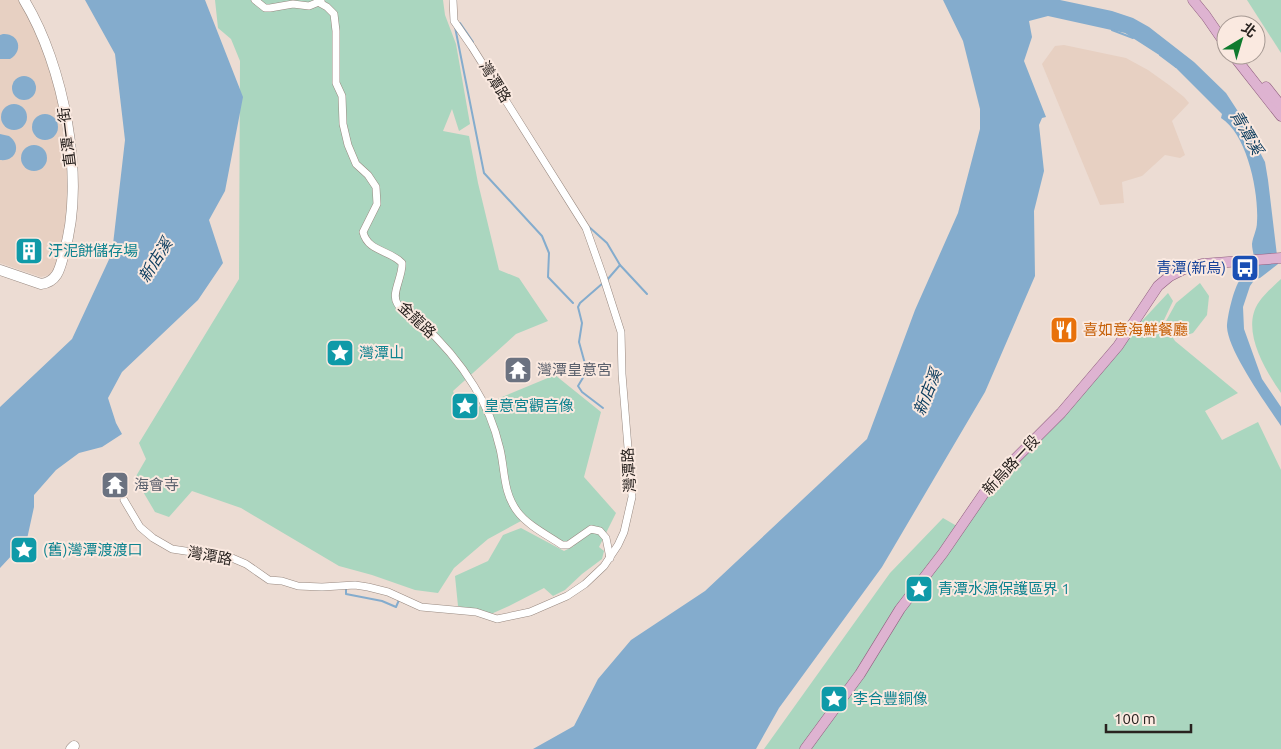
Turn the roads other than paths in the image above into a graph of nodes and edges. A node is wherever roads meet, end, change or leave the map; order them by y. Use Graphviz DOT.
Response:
graph roads {
  1 [pos="24,0"];
  2 [pos="256,0"];
  3 [pos="453,0"];
  4 [pos="1193,0"];
  5 [pos="1200,0"];
  6 [pos="321,1"];
  7 [pos="1216,21"];
  8 [pos="1216,30"];
  9 [pos="1241,65"];
  10 [pos="1249,65"];
  11 [pos="1281,106"];
  12 [pos="1281,116"];
  13 [pos="1281,258"];
  14 [pos="0,270"];
  15 [pos="124,500"];
  16 [pos="610,558"];
  17 [pos="805,749"];
  1 -- 14 [label="street, 直潭一街"];
  2 -- 6 [label="street, 金龍路"];
  3 -- 16 [label="street, 灣潭路"];
  4 -- 8 [label="main road"];
  5 -- 7 [label="main road"];
  6 -- 16 [label="street, 金龍路"];
  9 -- 12 [label="main road"];
  10 -- 11 [label="main road"];
  13 -- 17 [label="main road, 新烏路一段"];
  15 -- 16 [label="street, 灣潭路"];
}
